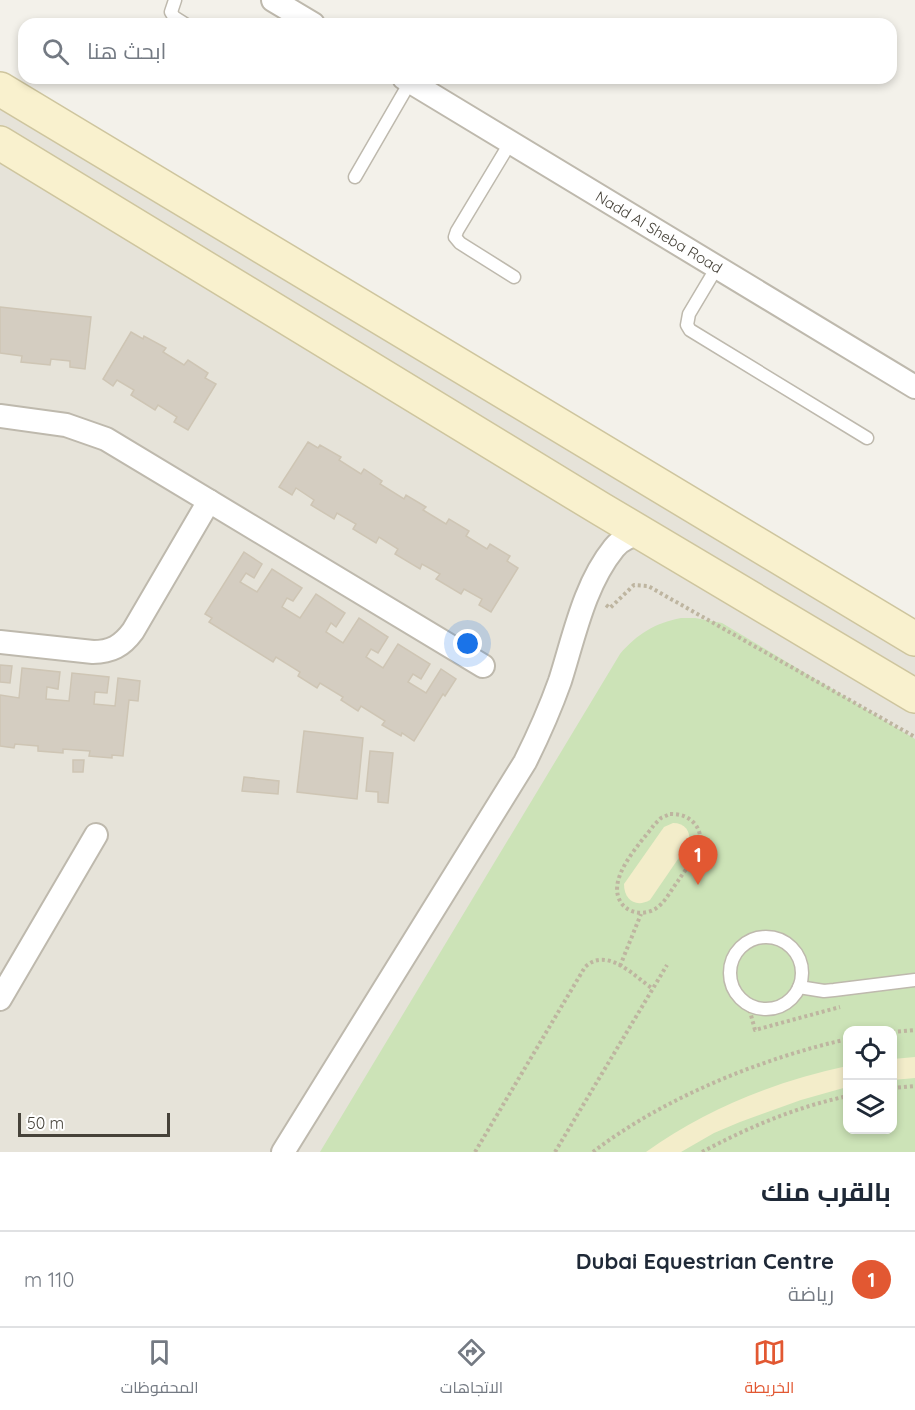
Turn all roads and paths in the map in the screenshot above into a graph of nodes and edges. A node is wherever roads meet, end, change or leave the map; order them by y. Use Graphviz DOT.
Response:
graph roads {
  1 [pos="175,0"];
  2 [pos="273,0"];
  3 [pos="176,18"];
  4 [pos="303,18"];
  5 [pos="405,84"];
  6 [pos="414,84"];
  7 [pos="0,89"];
  8 [pos="0,143"];
  9 [pos="510,143"];
  10 [pos="355,177"];
  11 [pos="717,267"];
  12 [pos="514,277"];
  13 [pos="915,387"];
  14 [pos="0,416"];
  15 [pos="867,438"];
  16 [pos="209,501"];
  17 [pos="601,509"];
  18 [pos="642,533"];
  19 [pos="602,567"];
  20 [pos="588,593"];
  21 [pos="915,639"];
  22 [pos="0,642"];
  23 [pos="483,666"];
  24 [pos="915,696"];
  25 [pos="915,737"];
  26 [pos="96,835"];
  27 [pos="641,913"];
  28 [pos="667,965"];
  29 [pos="620,966"];
  30 [pos="915,980"];
  31 [pos="800,987"];
  32 [pos="653,989"];
  33 [pos="0,999"];
  34 [pos="748,1004"];
  35 [pos="841,1007"];
  36 [pos="915,1030"];
  37 [pos="897,1032"];
  38 [pos="843,1040"];
  39 [pos="915,1086"];
  40 [pos="897,1088"];
  41 [pos="843,1097"];
  42 [pos="283,1152"];
  43 [pos="475,1152"];
  44 [pos="555,1152"];
  45 [pos="593,1152"];
  46 [pos="702,1152"];
  1 -- 3 [label="lane"];
  2 -- 4 [label="street"];
  5 -- 10 [label="lane"];
  6 -- 9 [label="street, Nadd Al Sheba Road"];
  7 -- 21 [label="main road"];
  8 -- 17 [label="main road"];
  9 -- 11 [label="street, Nadd Al Sheba Road"];
  9 -- 12 [label="lane"];
  11 -- 13 [label="street, Nadd Al Sheba Road"];
  11 -- 15 [label="lane"];
  14 -- 16 [label="street"];
  16 -- 22 [label="street"];
  16 -- 23 [label="street"];
  17 -- 18 [label="main road"];
  17 -- 19 [label="street"];
  18 -- 19 [label="street"];
  18 -- 24 [label="main road"];
  19 -- 20 [label="street"];
  20 -- 25 [label="path"];
  20 -- 42 [label="street"];
  26 -- 33 [label="street"];
  27 -- 27 [label="path"];
  27 -- 29 [label="path"];
  28 -- 32 [label="path"];
  29 -- 32 [label="path"];
  29 -- 43 [label="path"];
  30 -- 31 [label="lane"];
  31 -- 34 [label="lane"];
  31 -- 34 [label="lane"];
  32 -- 44 [label="path"];
  34 -- 35 [label="path"];
  36 -- 37 [label="path"];
  38 -- 45 [label="path"];
  39 -- 40 [label="path"];
  41 -- 46 [label="path"];
}
